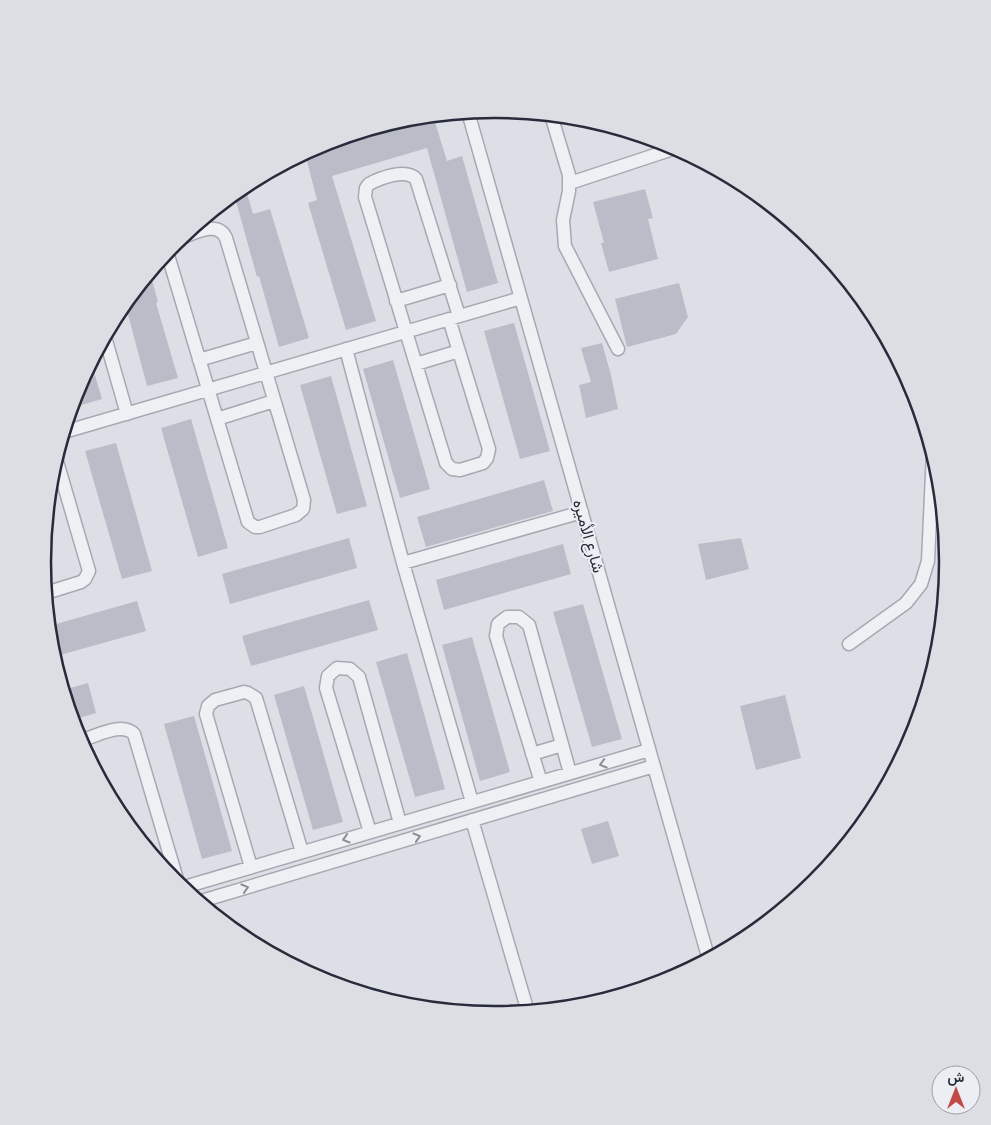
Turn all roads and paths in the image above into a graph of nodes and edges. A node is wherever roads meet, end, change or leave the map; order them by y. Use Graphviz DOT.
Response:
graph roads {
  1 [pos="470,119"];
  2 [pos="554,122"];
  3 [pos="665,152"];
  4 [pos="570,183"];
  5 [pos="198,232"];
  6 [pos="170,261"];
  7 [pos="450,286"];
  8 [pos="521,298"];
  9 [pos="396,301"];
  10 [pos="454,317"];
  11 [pos="406,332"];
  12 [pos="257,344"];
  13 [pos="108,346"];
  14 [pos="346,349"];
  15 [pos="618,349"];
  16 [pos="459,351"];
  17 [pos="199,360"];
  18 [pos="416,364"];
  19 [pos="265,374"];
  20 [pos="208,390"];
  21 [pos="274,401"];
  22 [pos="127,414"];
  23 [pos="217,419"];
  24 [pos="72,430"];
  25 [pos="60,478"];
  26 [pos="932,480"];
  27 [pos="582,512"];
  28 [pos="402,563"];
  29 [pos="52,592"];
  30 [pos="849,644"];
  31 [pos="87,738"];
  32 [pos="562,745"];
  33 [pos="649,750"];
  34 [pos="532,754"];
  35 [pos="654,766"];
  36 [pos="570,773"];
  37 [pos="541,782"];
  38 [pos="477,801"];
  39 [pos="447,809"];
  40 [pos="488,815"];
  41 [pos="472,820"];
  42 [pos="400,823"];
  43 [pos="452,826"];
  44 [pos="370,832"];
  45 [pos="302,852"];
  46 [pos="251,867"];
  47 [pos="175,870"];
  48 [pos="189,884"];
  49 [pos="206,900"];
  50 [pos="707,953"];
  51 [pos="526,1006"];
  1 -- 8 [label="street, شارع الأميره"];
  2 -- 4 [label="street"];
  3 -- 4 [label="street"];
  4 -- 15 [label="street"];
  5 -- 12 [label="street"];
  6 -- 17 [label="street"];
  7 -- 9 [label="street"];
  7 -- 9 [label="street"];
  7 -- 10 [label="street"];
  8 -- 10 [label="street"];
  8 -- 27 [label="street, شارع الأميره"];
  9 -- 11 [label="street"];
  10 -- 11 [label="street"];
  10 -- 16 [label="street"];
  11 -- 14 [label="street"];
  11 -- 18 [label="street"];
  12 -- 17 [label="street"];
  12 -- 19 [label="street"];
  13 -- 22 [label="street"];
  14 -- 19 [label="street"];
  14 -- 28 [label="street"];
  16 -- 18 [label="street"];
  16 -- 18 [label="street"];
  17 -- 20 [label="street"];
  19 -- 20 [label="street"];
  19 -- 21 [label="street"];
  20 -- 22 [label="street"];
  20 -- 23 [label="street"];
  21 -- 23 [label="street"];
  21 -- 23 [label="street"];
  22 -- 24 [label="street"];
  25 -- 29 [label="street"];
  26 -- 30 [label="street"];
  27 -- 28 [label="street"];
  27 -- 33 [label="street, شارع الأميره"];
  28 -- 38 [label="street"];
  31 -- 47 [label="street"];
  32 -- 34 [label="street"];
  32 -- 34 [label="street"];
  32 -- 36 [label="street"];
  33 -- 35 [label="street, شارع الأميره"];
  33 -- 36 [label="street, one-way"];
  34 -- 37 [label="street"];
  35 -- 40 [label="street"];
  35 -- 50 [label="street, شارع الأميره"];
  36 -- 37 [label="street"];
  37 -- 38 [label="street"];
  38 -- 39 [label="street"];
  38 -- 40 [label="street"];
  39 -- 42 [label="street"];
  39 -- 43 [label="street"];
  40 -- 41 [label="street"];
  41 -- 43 [label="street"];
  41 -- 51 [label="street"];
  42 -- 44 [label="street"];
  42 -- 44 [label="street"];
  49 -- 43 [label="street, one-way"];
  44 -- 45 [label="street, one-way"];
  45 -- 46 [label="street"];
  45 -- 46 [label="street"];
  46 -- 48 [label="street"];
}
